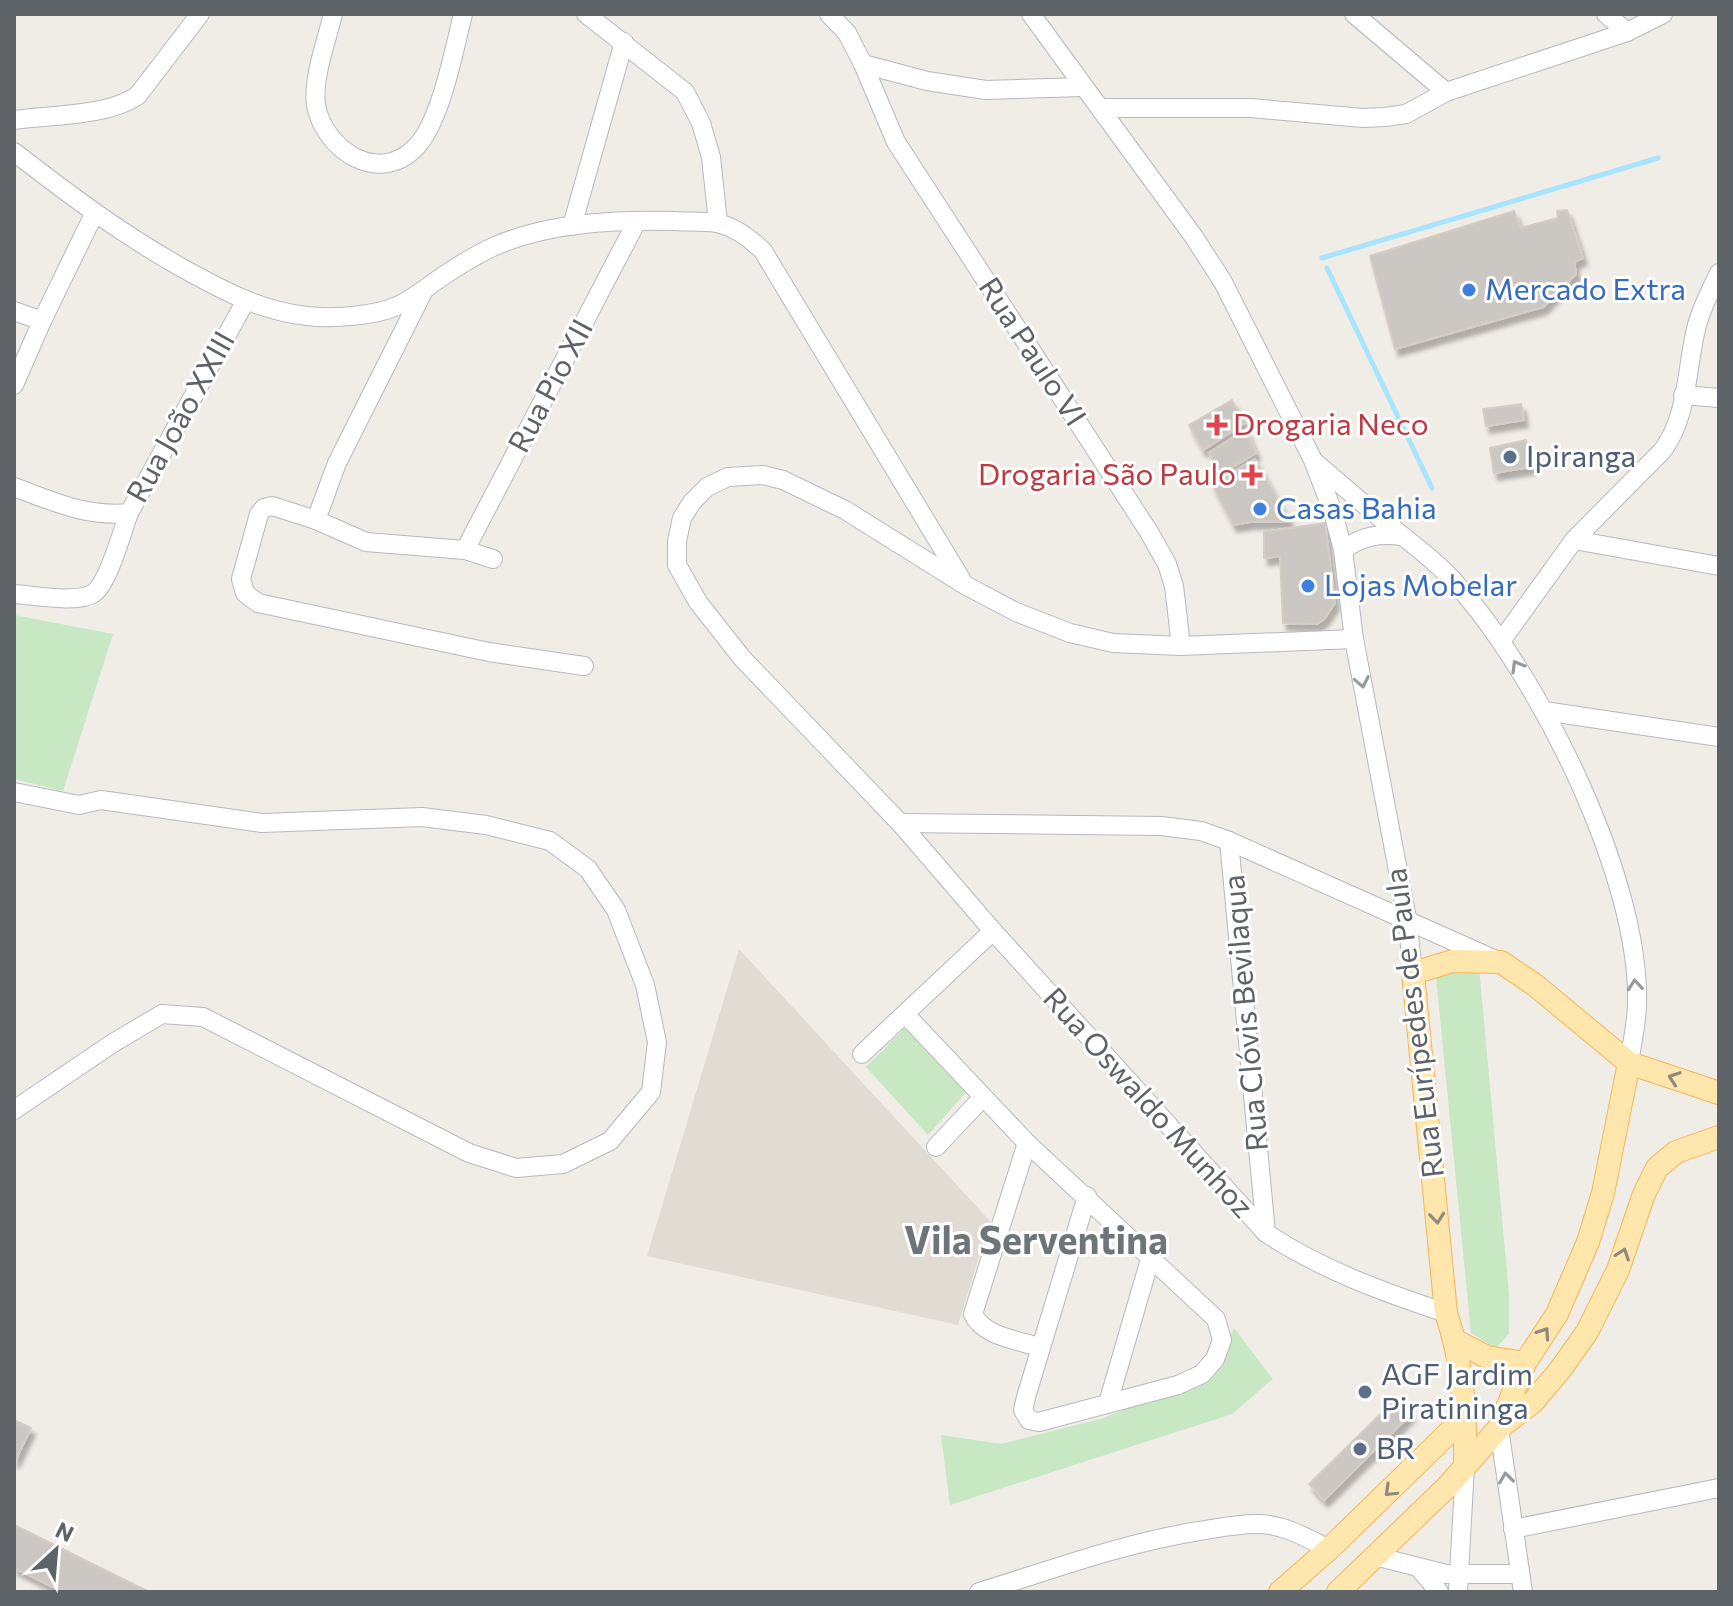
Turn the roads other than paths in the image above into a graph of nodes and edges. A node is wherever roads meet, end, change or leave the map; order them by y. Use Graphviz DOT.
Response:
graph roads {
  1 [pos="200,14"];
  2 [pos="333,14"];
  3 [pos="463,14"];
  4 [pos="586,14"];
  5 [pos="829,14"];
  6 [pos="1354,14"];
  7 [pos="1606,14"];
  8 [pos="1663,14"];
  9 [pos="1035,16"];
  10 [pos="1627,32"];
  11 [pos="624,42"];
  12 [pos="863,64"];
  13 [pos="1083,87"];
  14 [pos="1446,92"];
  15 [pos="1101,108"];
  16 [pos="14,120"];
  17 [pos="14,152"];
  18 [pos="94,214"];
  19 [pos="637,221"];
  20 [pos="718,223"];
  21 [pos="572,226"];
  22 [pos="1719,273"];
  23 [pos="424,289"];
  24 [pos="245,302"];
  25 [pos="14,311"];
  26 [pos="42,321"];
  27 [pos="14,385"];
  28 [pos="1683,395"];
  29 [pos="1719,398"];
  30 [pos="1313,460"];
  31 [pos="14,487"];
  32 [pos="129,513"];
  33 [pos="316,520"];
  34 [pos="1402,536"];
  35 [pos="1574,540"];
  36 [pos="465,550"];
  37 [pos="1343,550"];
  38 [pos="493,559"];
  39 [pos="1719,566"];
  40 [pos="965,585"];
  41 [pos="14,594"];
  42 [pos="1354,639"];
  43 [pos="1502,640"];
  44 [pos="1181,646"];
  45 [pos="584,666"];
  46 [pos="1544,711"];
  47 [pos="1719,737"];
  48 [pos="14,792"];
  49 [pos="900,823"];
  50 [pos="1229,841"];
  51 [pos="1407,918"];
  52 [pos="993,931"];
  53 [pos="1501,962"];
  54 [pos="1413,973"];
  55 [pos="905,1014"];
  56 [pos="862,1054"];
  57 [pos="1629,1063"];
  58 [pos="1719,1093"];
  59 [pos="983,1097"];
  60 [pos="14,1110"];
  61 [pos="1719,1137"];
  62 [pos="1027,1143"];
  63 [pos="936,1147"];
  64 [pos="1087,1196"];
  65 [pos="1266,1233"];
  66 [pos="1151,1256"];
  67 [pos="1446,1313"];
  68 [pos="1456,1341"];
  69 [pos="1039,1347"];
  70 [pos="1525,1363"];
  71 [pos="1108,1403"];
  72 [pos="1466,1416"];
  73 [pos="1499,1428"];
  74 [pos="1465,1466"];
  75 [pos="1719,1488"];
  76 [pos="1513,1529"];
  77 [pos="1329,1549"];
  78 [pos="1375,1556"];
  79 [pos="1418,1567"];
  80 [pos="1458,1583"];
  81 [pos="1521,1583"];
  82 [pos="979,1592"];
  83 [pos="1280,1592"];
  84 [pos="1338,1592"];
  85 [pos="1439,1592"];
  1 -- 16 [label="street"];
  2 -- 3 [label="street"];
  4 -- 11 [label="street"];
  5 -- 12 [label="street, Rua Paulo VI"];
  6 -- 14 [label="street"];
  7 -- 10 [label="street"];
  8 -- 10 [label="street"];
  9 -- 13 [label="street, Rua Eurípedes de Paula"];
  10 -- 14 [label="street"];
  11 -- 20 [label="street"];
  11 -- 21 [label="street"];
  12 -- 13 [label="street"];
  12 -- 44 [label="street, Rua Paulo VI"];
  13 -- 15 [label="street, Rua Eurípedes de Paula"];
  14 -- 15 [label="street"];
  15 -- 30 [label="street, Rua Eurípedes de Paula"];
  17 -- 18 [label="street"];
  18 -- 24 [label="street"];
  18 -- 26 [label="street"];
  19 -- 20 [label="street"];
  19 -- 21 [label="street"];
  19 -- 36 [label="street, Rua Pio XII"];
  20 -- 40 [label="street"];
  21 -- 23 [label="street"];
  22 -- 28 [label="street"];
  23 -- 24 [label="street"];
  23 -- 33 [label="street"];
  24 -- 32 [label="street, Rua João XXIII"];
  25 -- 26 [label="street"];
  26 -- 27 [label="street"];
  28 -- 29 [label="street"];
  28 -- 35 [label="street"];
  30 -- 34 [label="street"];
  30 -- 37 [label="street, Rua Eurípedes de Paula"];
  31 -- 32 [label="street, Rua João XXIII"];
  32 -- 41 [label="street"];
  33 -- 36 [label="street"];
  33 -- 45 [label="street"];
  34 -- 37 [label="street"];
  34 -- 43 [label="street"];
  35 -- 39 [label="street"];
  35 -- 43 [label="street"];
  36 -- 38 [label="street"];
  37 -- 42 [label="street, Rua Eurípedes de Paula"];
  40 -- 44 [label="street, Rua Oswaldo Munhoz"];
  40 -- 49 [label="street, Rua Oswaldo Munhoz"];
  42 -- 44 [label="street, Rua Oswaldo Munhoz"];
  42 -- 51 [label="street, Rua Eurípedes de Paula, one-way"];
  46 -- 43 [label="street, one-way"];
  46 -- 47 [label="street"];
  57 -- 46 [label="street, one-way"];
  48 -- 60 [label="street"];
  49 -- 50 [label="street"];
  49 -- 52 [label="street, Rua Oswaldo Munhoz"];
  50 -- 51 [label="street"];
  50 -- 65 [label="street, Rua Clóvis Bevilaqua"];
  51 -- 53 [label="street"];
  51 -- 54 [label="street, Rua Eurípedes de Paula"];
  52 -- 55 [label="street"];
  52 -- 65 [label="street, Rua Oswaldo Munhoz"];
  53 -- 54 [label="main road"];
  53 -- 57 [label="main road"];
  54 -- 67 [label="main road, Rua Eurípedes de Paula, one-way"];
  55 -- 56 [label="street"];
  55 -- 59 [label="street"];
  58 -- 57 [label="main road, one-way"];
  70 -- 57 [label="main road, one-way"];
  59 -- 62 [label="street"];
  59 -- 63 [label="street"];
  73 -- 61 [label="main road, one-way"];
  62 -- 64 [label="street"];
  62 -- 69 [label="street"];
  64 -- 66 [label="street"];
  64 -- 69 [label="street"];
  65 -- 67 [label="street, Rua Oswaldo Munhoz"];
  66 -- 71 [label="street"];
  66 -- 71 [label="street"];
  67 -- 68 [label="main road, Rua Eurípedes de Paula"];
  68 -- 70 [label="main road"];
  68 -- 72 [label="main road, Rua Eurípedes de Paula"];
  69 -- 71 [label="street"];
  70 -- 73 [label="main road"];
  72 -- 74 [label="main road, Rua Eurípedes de Paula"];
  72 -- 77 [label="main road, one-way"];
  73 -- 74 [label="main road"];
  76 -- 73 [label="street, one-way"];
  74 -- 78 [label="main road"];
  74 -- 80 [label="street, Rua Eurípedes de Paula"];
  75 -- 76 [label="street"];
  76 -- 81 [label="street"];
  77 -- 82 [label="street"];
  77 -- 83 [label="main road"];
  78 -- 79 [label="street"];
  78 -- 84 [label="main road"];
  79 -- 80 [label="street"];
  79 -- 85 [label="street"];
  80 -- 81 [label="street"];
}
